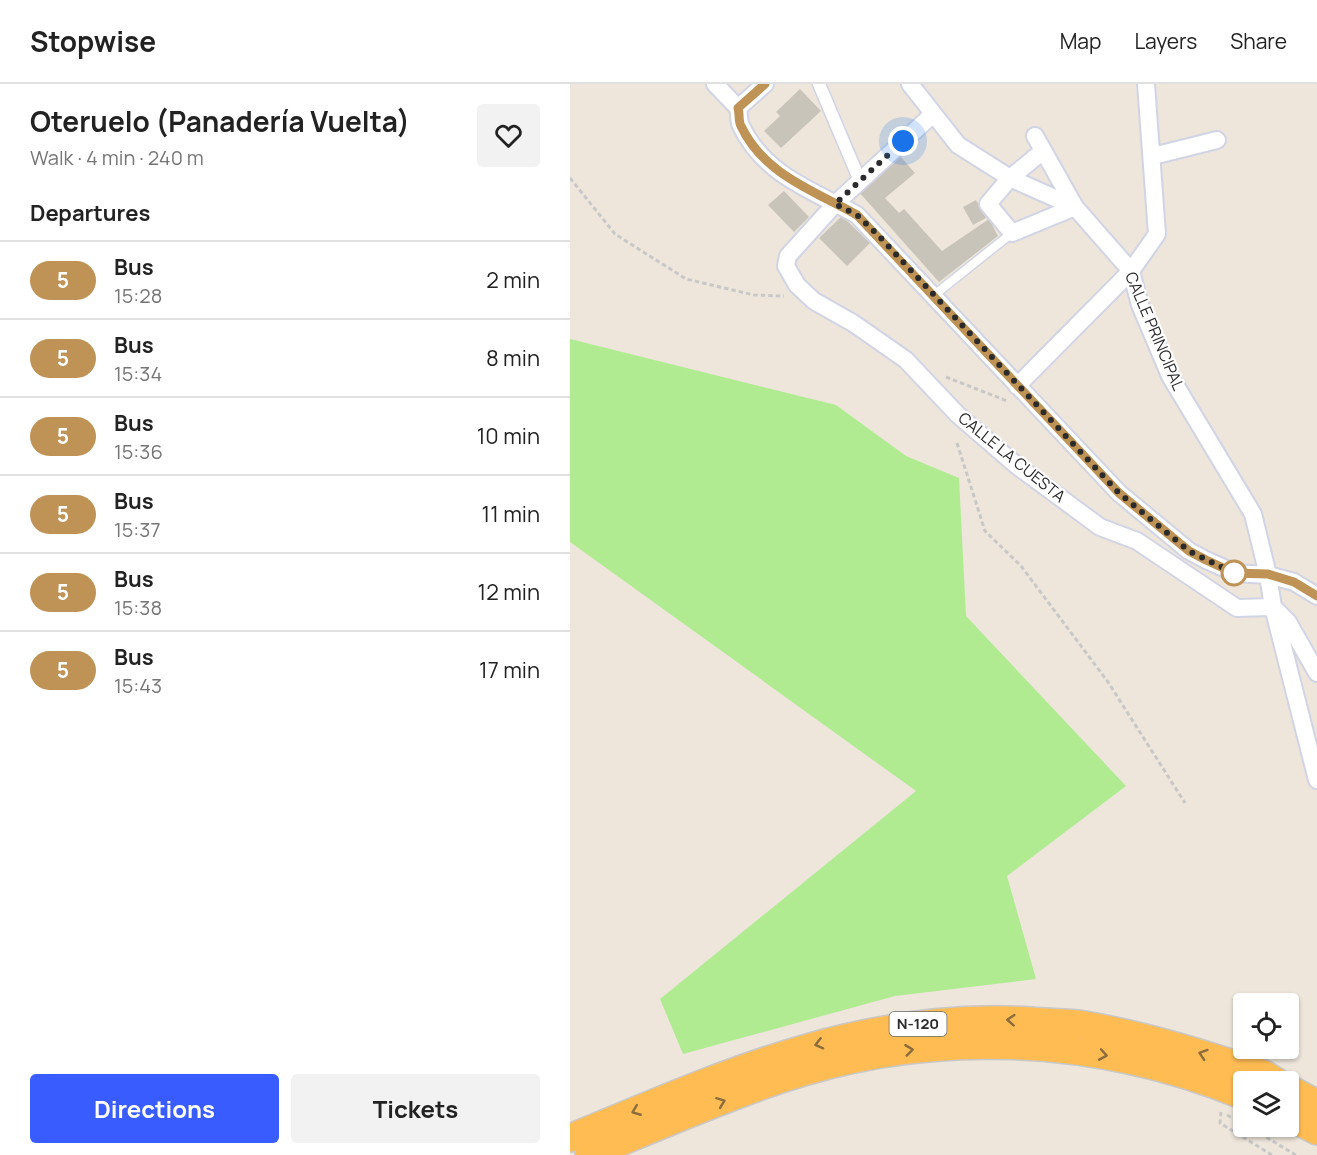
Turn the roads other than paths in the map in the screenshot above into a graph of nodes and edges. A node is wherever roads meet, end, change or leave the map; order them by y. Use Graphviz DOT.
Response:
graph roads {
  1 [pos="715,84"];
  2 [pos="765,84"];
  3 [pos="819,84"];
  4 [pos="910,84"];
  5 [pos="1146,84"];
  6 [pos="738,108"];
  7 [pos="932,115"];
  8 [pos="1217,140"];
  9 [pos="1153,156"];
  10 [pos="1010,178"];
  11 [pos="860,182"];
  12 [pos="835,204"];
  13 [pos="1075,207"];
  14 [pos="1012,233"];
  15 [pos="1131,271"];
  16 [pos="933,296"];
  17 [pos="1017,386"];
  18 [pos="1268,574"];
  19 [pos="1317,596"];
  20 [pos="1273,607"];
  21 [pos="1317,673"];
  22 [pos="1317,780"];
  23 [pos="1255,1071"];
  24 [pos="1233,1092"];
  25 [pos="1299,1094"];
  26 [pos="1317,1104"];
  27 [pos="1299,1122"];
  28 [pos="1317,1131"];
  29 [pos="570,1138"];
  30 [pos="589,1155"];
  1 -- 6 [label="street"];
  2 -- 6 [label="street"];
  3 -- 11 [label="street"];
  4 -- 7 [label="street, CALLE PRINCIPAL"];
  5 -- 9 [label="street"];
  6 -- 12 [label="street"];
  7 -- 10 [label="street, CALLE PRINCIPAL"];
  7 -- 11 [label="street"];
  8 -- 9 [label="street"];
  9 -- 15 [label="street"];
  10 -- 13 [label="street, CALLE PRINCIPAL"];
  10 -- 13 [label="street"];
  10 -- 14 [label="street"];
  11 -- 12 [label="street"];
  12 -- 16 [label="street"];
  12 -- 20 [label="street, CALLE LA CUESTA"];
  13 -- 14 [label="street"];
  13 -- 15 [label="street, CALLE PRINCIPAL"];
  14 -- 16 [label="lane"];
  15 -- 17 [label="street"];
  15 -- 18 [label="street, CALLE PRINCIPAL"];
  16 -- 17 [label="street"];
  17 -- 18 [label="street"];
  18 -- 19 [label="street"];
  18 -- 20 [label="street, CALLE PRINCIPAL"];
  20 -- 21 [label="street"];
  20 -- 22 [label="street, CALLE PRINCIPAL"];
  23 -- 29 [label="highway, N-120, one-way"];
  30 -- 24 [label="highway, N-120, one-way"];
  25 -- 26 [label="highway"];
  27 -- 28 [label="highway"];
}
